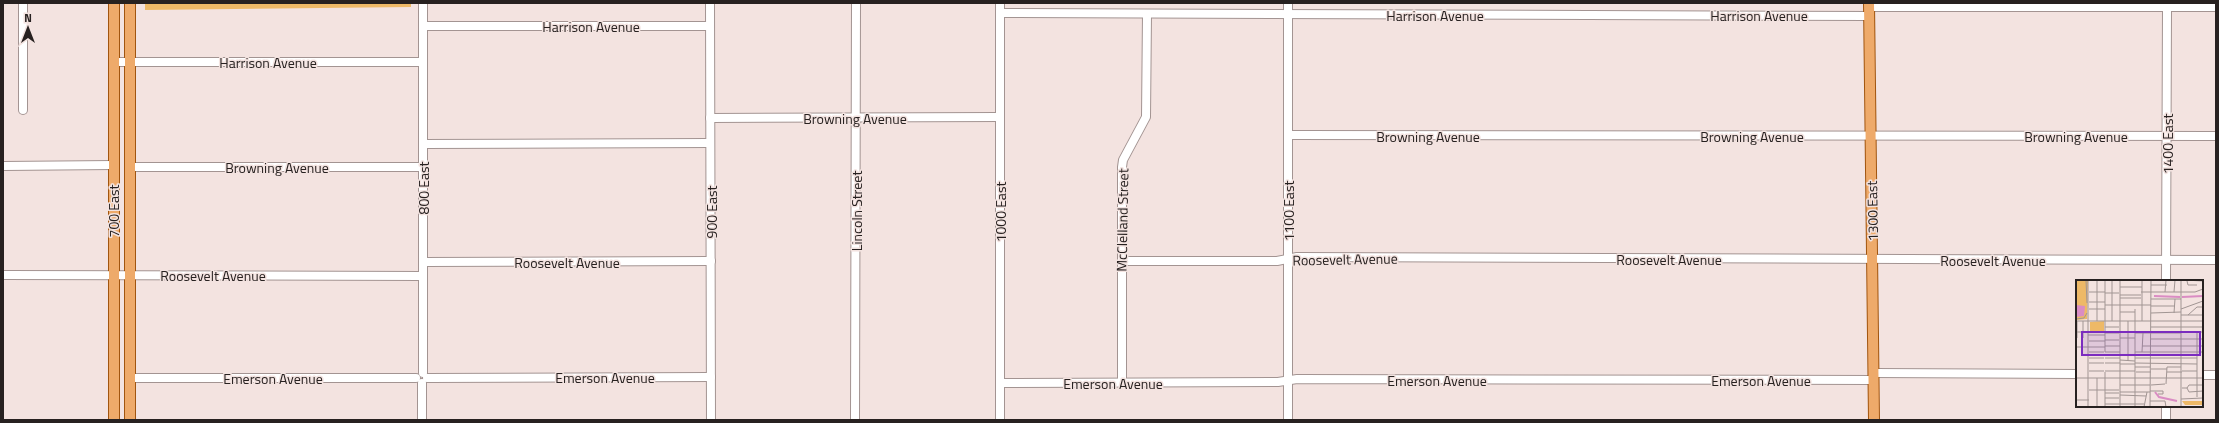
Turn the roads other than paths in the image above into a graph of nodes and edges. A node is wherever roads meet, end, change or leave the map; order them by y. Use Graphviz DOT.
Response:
graph roads {
  1 [pos="24,3"];
  2 [pos="114,3"];
  3 [pos="130,3"];
  4 [pos="423,3"];
  5 [pos="710,3"];
  6 [pos="856,3"];
  7 [pos="1000,3"];
  8 [pos="1288,3"];
  9 [pos="2155,5"];
  10 [pos="2168,7"];
  11 [pos="2216,7"];
  12 [pos="1869,9"];
  13 [pos="1000,12"];
  14 [pos="1146,14"];
  15 [pos="1288,15"];
  16 [pos="423,26"];
  17 [pos="710,26"];
  18 [pos="114,62"];
  19 [pos="130,62"];
  20 [pos="423,62"];
  21 [pos="23,110"];
  22 [pos="1000,117"];
  23 [pos="710,118"];
  24 [pos="856,118"];
  25 [pos="1288,136"];
  26 [pos="1871,136"];
  27 [pos="2167,136"];
  28 [pos="2216,136"];
  29 [pos="710,143"];
  30 [pos="423,144"];
  31 [pos="113,165"];
  32 [pos="3,166"];
  33 [pos="130,167"];
  34 [pos="423,167"];
  35 [pos="1288,259"];
  36 [pos="1873,259"];
  37 [pos="2166,260"];
  38 [pos="2216,260"];
  39 [pos="711,261"];
  40 [pos="423,262"];
  41 [pos="1122,262"];
  42 [pos="3,275"];
  43 [pos="114,275"];
  44 [pos="130,275"];
  45 [pos="423,276"];
  46 [pos="2166,280"];
  47 [pos="2076,374"];
  48 [pos="2203,375"];
  49 [pos="2216,375"];
  50 [pos="1874,376"];
  51 [pos="711,377"];
  52 [pos="130,378"];
  53 [pos="422,378"];
  54 [pos="1288,381"];
  55 [pos="1000,383"];
  56 [pos="1122,383"];
  57 [pos="2166,407"];
  58 [pos="114,420"];
  59 [pos="130,420"];
  60 [pos="422,420"];
  61 [pos="711,420"];
  62 [pos="855,420"];
  63 [pos="1000,420"];
  64 [pos="1288,420"];
  65 [pos="1874,420"];
  66 [pos="2166,420"];
  1 -- 21 [label="street"];
  2 -- 18 [label="main road, 700 East"];
  3 -- 19 [label="main road, 700 East"];
  4 -- 16 [label="street, 800 East"];
  5 -- 17 [label="street, 900 East"];
  6 -- 24 [label="street, Lincoln Street"];
  7 -- 13 [label="street, 1000 East"];
  8 -- 15 [label="street, 1100 East"];
  9 -- 10 [label="street, Harrison Avenue"];
  9 -- 12 [label="street, Harrison Avenue"];
  10 -- 11 [label="street, Harrison Avenue"];
  10 -- 27 [label="street, 1400 East"];
  12 -- 15 [label="street, Harrison Avenue"];
  12 -- 26 [label="main road, 1300 East"];
  13 -- 14 [label="street, Harrison Avenue"];
  13 -- 22 [label="street, 1000 East"];
  14 -- 15 [label="street, Harrison Avenue"];
  14 -- 41 [label="street, McClelland Street"];
  15 -- 25 [label="street, 1100 East"];
  16 -- 17 [label="street, Harrison Avenue"];
  16 -- 20 [label="street, 800 East"];
  17 -- 23 [label="street, 900 East"];
  18 -- 19 [label="street, Harrison Avenue"];
  18 -- 31 [label="main road, 700 East"];
  19 -- 20 [label="street, Harrison Avenue"];
  19 -- 33 [label="main road, 700 East"];
  20 -- 30 [label="street, 800 East"];
  22 -- 24 [label="street, Browning Avenue"];
  22 -- 55 [label="street, 1000 East"];
  23 -- 24 [label="street, Browning Avenue"];
  23 -- 29 [label="street, 900 East"];
  24 -- 62 [label="street, Lincoln Street"];
  25 -- 26 [label="street, Browning Avenue"];
  25 -- 35 [label="street, 1100 East"];
  26 -- 27 [label="street, Browning Avenue"];
  26 -- 36 [label="main road, 1300 East"];
  27 -- 28 [label="street, Browning Avenue"];
  27 -- 37 [label="street, 1400 East"];
  29 -- 30 [label="street"];
  29 -- 39 [label="street, 900 East"];
  30 -- 34 [label="street, 800 East"];
  31 -- 32 [label="street"];
  31 -- 43 [label="main road, 700 East"];
  33 -- 34 [label="street, Browning Avenue"];
  33 -- 44 [label="main road, 700 East"];
  34 -- 40 [label="street, 800 East"];
  35 -- 36 [label="street, Roosevelt Avenue"];
  35 -- 41 [label="street, Roosevelt Avenue"];
  35 -- 54 [label="street, 1100 East"];
  36 -- 37 [label="street, Roosevelt Avenue"];
  36 -- 50 [label="main road, 1300 East"];
  37 -- 38 [label="street, Roosevelt Avenue"];
  37 -- 46 [label="street, 1400 East"];
  39 -- 40 [label="street, Roosevelt Avenue"];
  39 -- 51 [label="street, 900 East"];
  40 -- 45 [label="street, 800 East"];
  41 -- 56 [label="street, McClelland Street"];
  42 -- 43 [label="street, Roosevelt Avenue"];
  43 -- 44 [label="street, Roosevelt Avenue"];
  43 -- 58 [label="main road, 700 East"];
  44 -- 45 [label="street, Roosevelt Avenue"];
  44 -- 52 [label="main road, 700 East"];
  45 -- 53 [label="street, 800 East"];
  47 -- 50 [label="street, Emerson Avenue"];
  48 -- 49 [label="street"];
  50 -- 54 [label="street, Emerson Avenue"];
  50 -- 65 [label="main road, 1300 East"];
  51 -- 53 [label="street, Emerson Avenue"];
  51 -- 61 [label="street, 900 East"];
  52 -- 53 [label="street, Emerson Avenue"];
  52 -- 59 [label="main road, 700 East"];
  53 -- 60 [label="street, 800 East"];
  54 -- 56 [label="street, Emerson Avenue"];
  54 -- 64 [label="street, 1100 East"];
  55 -- 56 [label="street, Emerson Avenue"];
  55 -- 63 [label="street, 1000 East"];
  57 -- 66 [label="street"];
}
